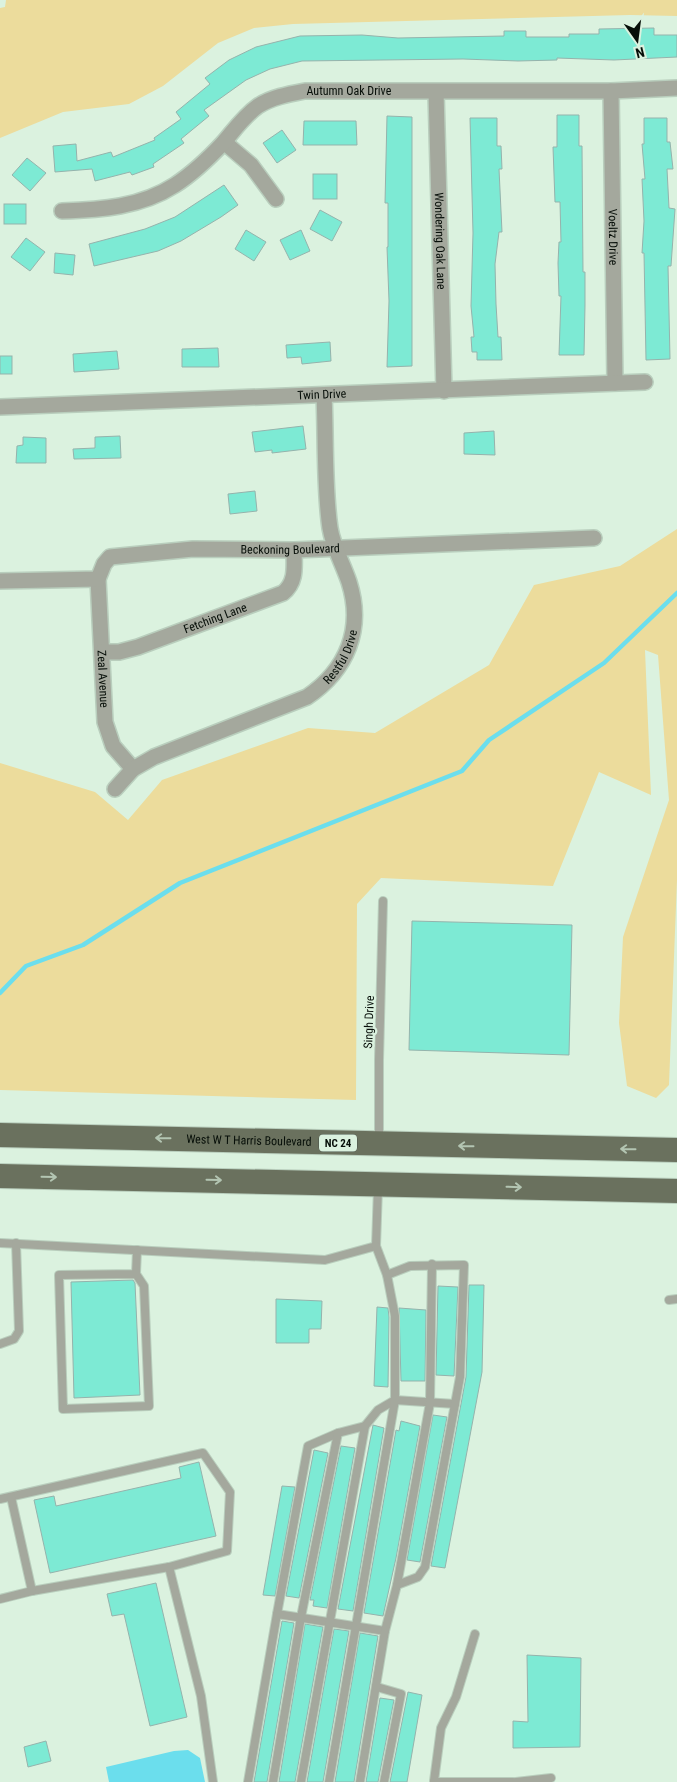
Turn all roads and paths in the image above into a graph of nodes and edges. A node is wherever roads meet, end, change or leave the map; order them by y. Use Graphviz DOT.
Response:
graph roads {
  1 [pos="677,88"];
  2 [pos="612,91"];
  3 [pos="436,92"];
  4 [pos="224,142"];
  5 [pos="276,199"];
  6 [pos="62,211"];
  7 [pos="645,382"];
  8 [pos="615,383"];
  9 [pos="444,391"];
  10 [pos="324,395"];
  11 [pos="0,407"];
  12 [pos="594,538"];
  13 [pos="336,548"];
  14 [pos="294,550"];
  15 [pos="98,579"];
  16 [pos="0,582"];
  17 [pos="102,652"];
  18 [pos="133,769"];
  19 [pos="115,789"];
  20 [pos="384,901"];
  21 [pos="0,1135"];
  22 [pos="379,1144"];
  23 [pos="677,1150"];
  24 [pos="0,1176"];
  25 [pos="378,1184"];
  26 [pos="672,1191"];
  27 [pos="16,1243"];
  28 [pos="0,1244"];
  29 [pos="376,1246"];
  30 [pos="137,1250"];
  31 [pos="432,1264"];
  32 [pos="136,1274"];
  33 [pos="387,1275"];
  34 [pos="0,1344"];
  35 [pos="395,1400"];
  36 [pos="430,1403"];
  37 [pos="455,1404"];
  38 [pos="365,1426"];
  39 [pos="338,1433"];
  40 [pos="11,1497"];
  41 [pos="0,1499"];
  42 [pos="169,1567"];
  43 [pos="397,1585"];
  44 [pos="32,1591"];
  45 [pos="0,1599"];
  46 [pos="277,1614"];
  47 [pos="301,1617"];
  48 [pos="328,1622"];
  49 [pos="356,1628"];
  50 [pos="385,1632"];
  51 [pos="476,1634"];
  52 [pos="378,1687"];
  53 [pos="551,1778"];
  54 [pos="434,1781"];
  55 [pos="212,1782"];
  56 [pos="248,1782"];
  57 [pos="273,1782"];
  58 [pos="301,1782"];
  59 [pos="330,1782"];
  60 [pos="360,1782"];
  61 [pos="384,1782"];
  62 [pos="514,1782"];
  1 -- 2 [label="street, Autumn Oak Drive"];
  2 -- 3 [label="street, Autumn Oak Drive"];
  2 -- 8 [label="street, Voeltz Drive"];
  3 -- 4 [label="street, Autumn Oak Drive"];
  3 -- 9 [label="street, Wondering Oak Lane"];
  4 -- 5 [label="street"];
  4 -- 6 [label="street, Autumn Oak Drive"];
  7 -- 8 [label="street, Twin Drive"];
  8 -- 9 [label="street, Twin Drive"];
  9 -- 10 [label="street, Twin Drive"];
  10 -- 11 [label="street, Twin Drive"];
  10 -- 13 [label="street, Restful Drive"];
  12 -- 13 [label="street, Beckoning Boulevard"];
  13 -- 14 [label="street, Beckoning Boulevard"];
  13 -- 18 [label="street, Restful Drive"];
  14 -- 15 [label="street, Beckoning Boulevard"];
  14 -- 17 [label="street, Fetching Lane"];
  15 -- 16 [label="street"];
  15 -- 17 [label="street, Zeal Avenue"];
  17 -- 18 [label="street, Zeal Avenue"];
  18 -- 19 [label="street, Restful Drive"];
  20 -- 22 [label="lane, Singh Drive"];
  22 -- 21 [label="main road, West W T Harris Boulevard / NC 24, one-way"];
  23 -- 22 [label="main road, West W T Harris Boulevard / NC 24, one-way"];
  24 -- 25 [label="main road, one-way"];
  25 -- 26 [label="main road, one-way"];
  25 -- 29 [label="lane"];
  27 -- 28 [label="lane"];
  27 -- 30 [label="lane"];
  27 -- 34 [label="lane"];
  29 -- 30 [label="lane"];
  29 -- 33 [label="lane"];
  30 -- 32 [label="lane"];
  31 -- 33 [label="lane"];
  31 -- 36 [label="lane"];
  31 -- 37 [label="lane"];
  32 -- 32 [label="lane"];
  33 -- 35 [label="lane"];
  35 -- 36 [label="lane"];
  35 -- 38 [label="lane"];
  35 -- 49 [label="lane"];
  36 -- 37 [label="lane"];
  36 -- 43 [label="lane"];
  37 -- 43 [label="lane"];
  38 -- 39 [label="lane"];
  38 -- 48 [label="lane"];
  39 -- 46 [label="lane"];
  39 -- 47 [label="lane"];
  40 -- 41 [label="lane"];
  40 -- 42 [label="lane"];
  40 -- 44 [label="lane"];
  42 -- 44 [label="lane"];
  42 -- 55 [label="lane"];
  43 -- 50 [label="lane"];
  44 -- 45 [label="lane"];
  46 -- 47 [label="lane"];
  46 -- 56 [label="lane"];
  47 -- 48 [label="lane"];
  47 -- 57 [label="lane"];
  48 -- 49 [label="lane"];
  48 -- 58 [label="lane"];
  49 -- 50 [label="lane"];
  49 -- 59 [label="lane"];
  50 -- 52 [label="lane"];
  51 -- 54 [label="lane"];
  52 -- 60 [label="lane"];
  52 -- 61 [label="lane"];
  53 -- 62 [label="lane"];
  54 -- 62 [label="lane"];
}
